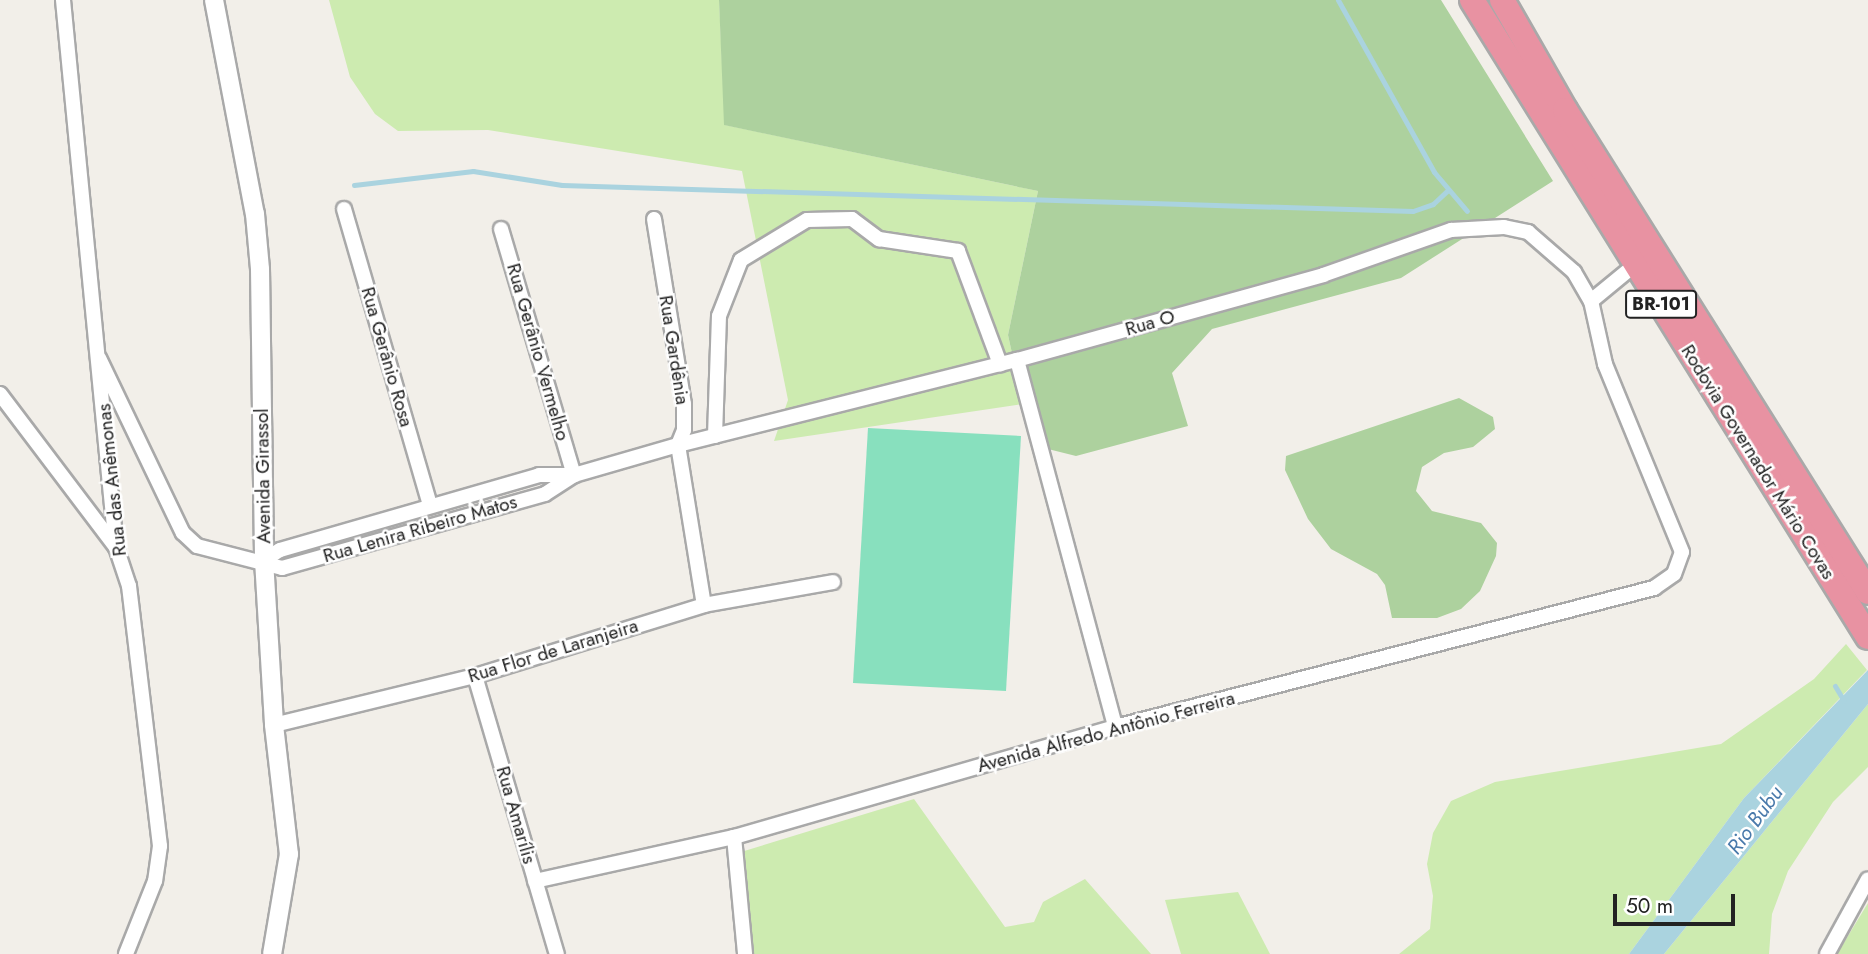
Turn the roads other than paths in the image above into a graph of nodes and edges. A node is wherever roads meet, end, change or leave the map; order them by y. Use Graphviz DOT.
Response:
graph roads {
  1 [pos="62,0"];
  2 [pos="214,0"];
  3 [pos="1472,0"];
  4 [pos="1502,0"];
  5 [pos="344,209"];
  6 [pos="654,219"];
  7 [pos="501,229"];
  8 [pos="1636,264"];
  9 [pos="1591,301"];
  10 [pos="99,358"];
  11 [pos="1017,360"];
  12 [pos="1000,364"];
  13 [pos="0,394"];
  14 [pos="715,436"];
  15 [pos="678,445"];
  16 [pos="574,475"];
  17 [pos="430,505"];
  18 [pos="116,547"];
  19 [pos="264,560"];
  20 [pos="1674,574"];
  21 [pos="833,582"];
  22 [pos="1868,592"];
  23 [pos="704,605"];
  24 [pos="1868,637"];
  25 [pos="475,676"];
  26 [pos="274,725"];
  27 [pos="1115,727"];
  28 [pos="734,837"];
  29 [pos="1868,879"];
  30 [pos="535,881"];
  31 [pos="126,954"];
  32 [pos="272,954"];
  33 [pos="556,954"];
  34 [pos="745,954"];
  35 [pos="1827,954"];
  1 -- 10 [label="street, Rua das Anêmonas"];
  2 -- 19 [label="street, Avenida Girassol"];
  3 -- 8 [label="highway, Rodovia Governador Mário Covas / BR-101"];
  4 -- 22 [label="highway, Rodovia Governador Mário Covas / BR-101"];
  5 -- 17 [label="street, Rua Gerânio Rosa"];
  6 -- 15 [label="street, Rua Gardênia"];
  7 -- 16 [label="street, Rua Gerânio Vermelho"];
  8 -- 9 [label="street"];
  8 -- 24 [label="highway, Rodovia Governador Mário Covas / BR-101"];
  9 -- 11 [label="street, Rua O"];
  9 -- 20 [label="street, Rua O"];
  10 -- 18 [label="street, Rua das Anêmonas"];
  10 -- 19 [label="street, Rua Lenira Ribeiro Matos"];
  11 -- 12 [label="street, Rua O"];
  11 -- 27 [label="street"];
  12 -- 14 [label="street, Rua O"];
  12 -- 14 [label="street"];
  13 -- 18 [label="street"];
  14 -- 15 [label="street, Rua O"];
  15 -- 16 [label="street, Rua Lenira Ribeiro Matos"];
  15 -- 23 [label="street, Rua Gardênia"];
  16 -- 17 [label="street, Rua Lenira Ribeiro Matos"];
  16 -- 19 [label="street, Rua Lenira Ribeiro Matos"];
  17 -- 19 [label="street, Rua Lenira Ribeiro Matos"];
  18 -- 31 [label="street, Rua das Anêmonas"];
  19 -- 26 [label="street, Avenida Girassol"];
  20 -- 27 [label="street, Avenida Alfredo Antônio Ferreira"];
  21 -- 23 [label="street, Rua Flor de Laranjeira"];
  23 -- 25 [label="street, Rua Flor de Laranjeira"];
  25 -- 26 [label="street, Rua Flor de Laranjeira"];
  25 -- 30 [label="street, Rua Amarílis"];
  26 -- 32 [label="street, Avenida Girassol"];
  27 -- 28 [label="street, Avenida Alfredo Antônio Ferreira"];
  28 -- 30 [label="street, Avenida Alfredo Antônio Ferreira"];
  28 -- 34 [label="street"];
  29 -- 35 [label="street"];
  30 -- 33 [label="street, Rua Amarílis"];
}
